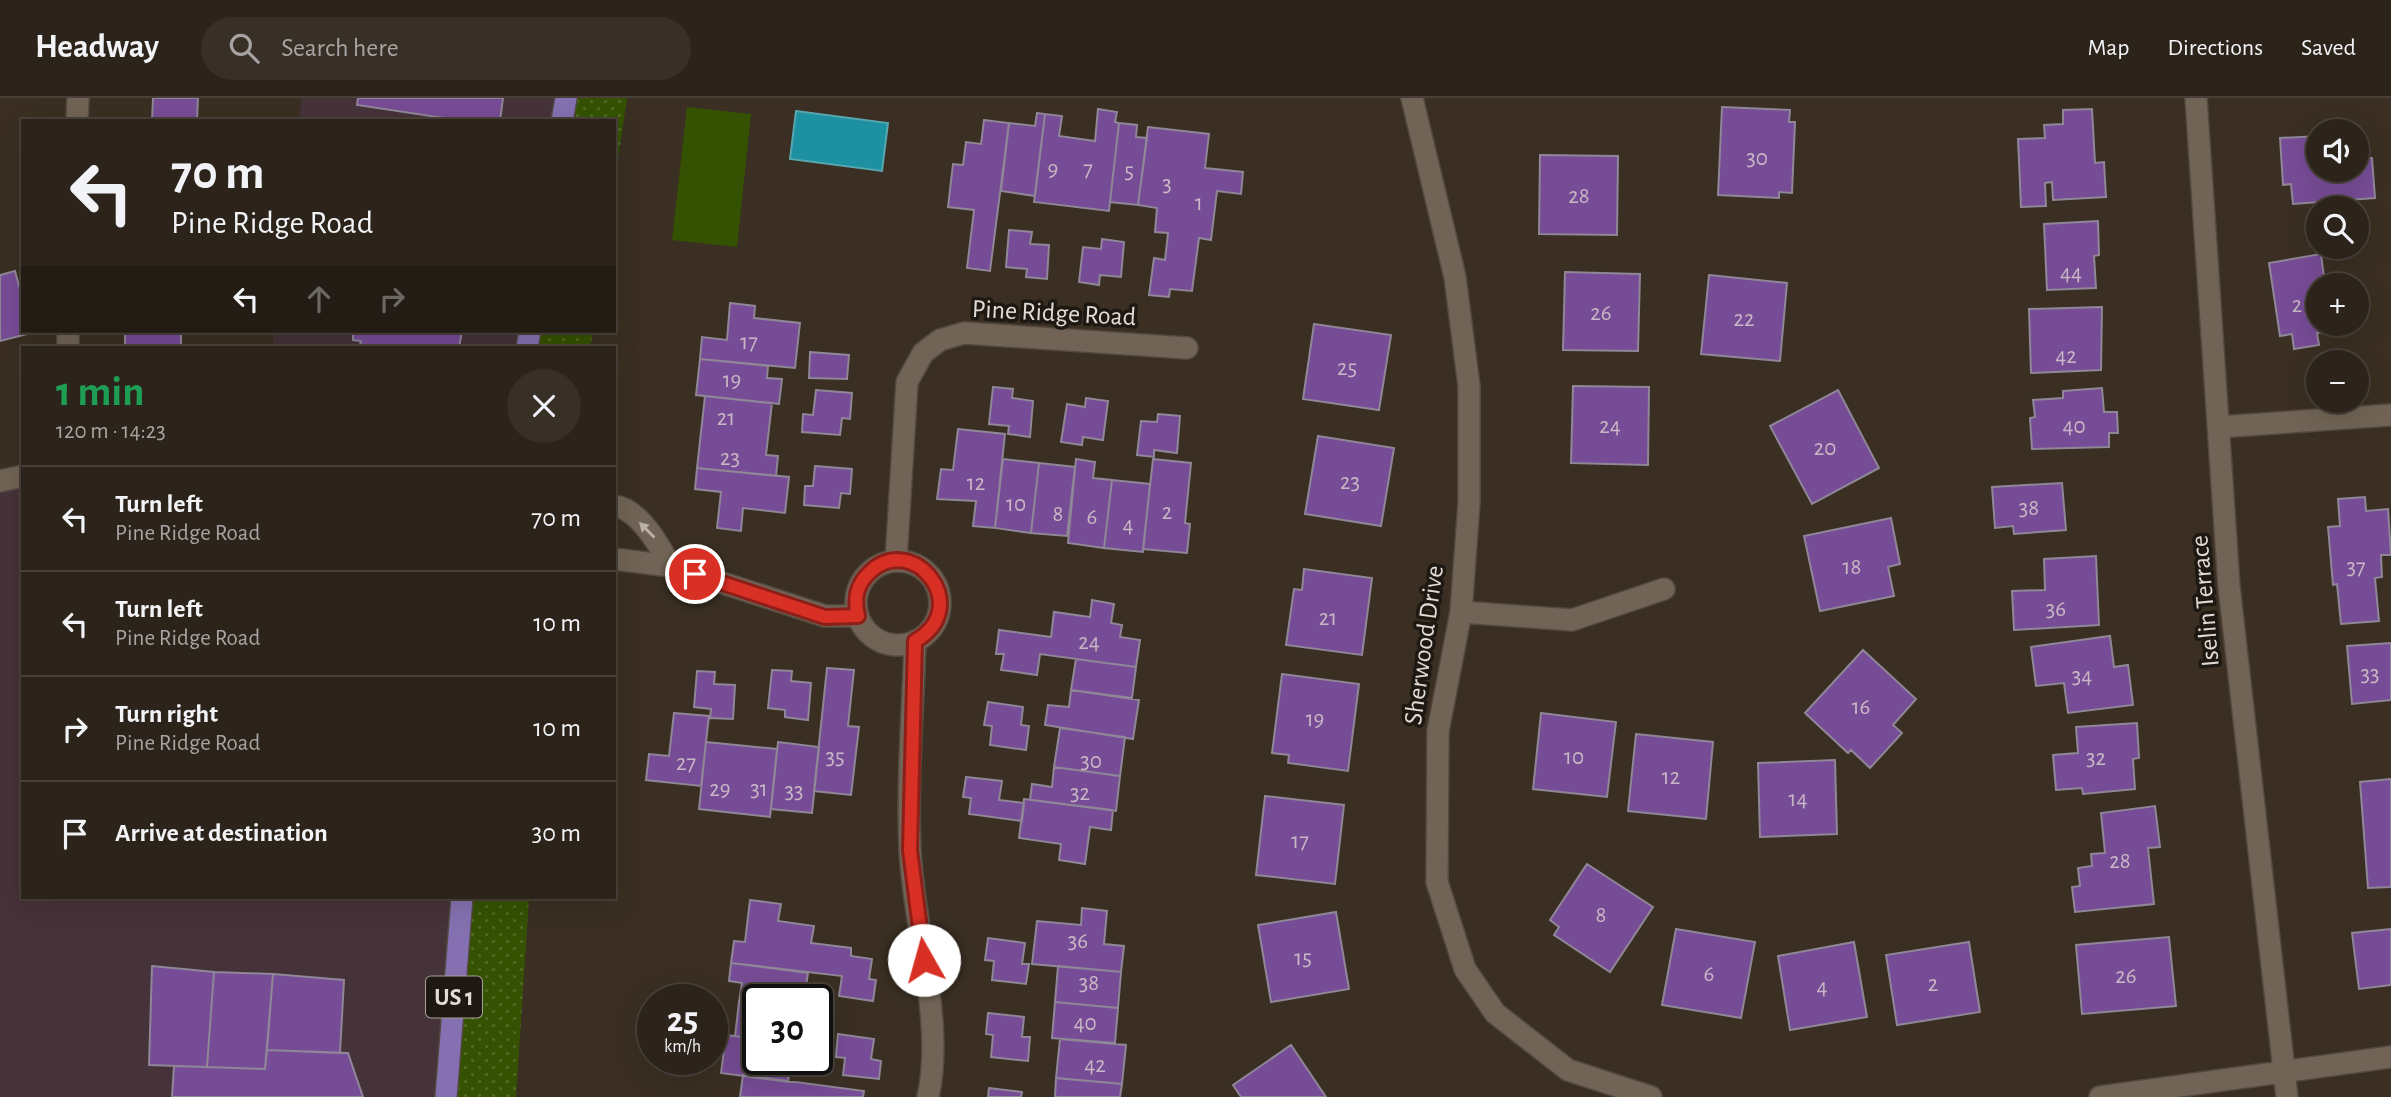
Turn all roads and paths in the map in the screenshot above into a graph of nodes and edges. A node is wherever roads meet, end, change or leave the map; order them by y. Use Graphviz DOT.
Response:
graph roads {
  1 [pos="78,98"];
  2 [pos="566,98"];
  3 [pos="1412,98"];
  4 [pos="2196,98"];
  5 [pos="77,119"];
  6 [pos="562,119"];
  7 [pos="1187,348"];
  8 [pos="2391,415"];
  9 [pos="2219,427"];
  10 [pos="21,476"];
  11 [pos="0,481"];
  12 [pos="616,506"];
  13 [pos="616,559"];
  14 [pos="895,560"];
  15 [pos="670,566"];
  16 [pos="1664,589"];
  17 [pos="1461,612"];
  18 [pos="858,616"];
  19 [pos="915,641"];
  20 [pos="462,899"];
  21 [pos="2391,1057"];
  22 [pos="2285,1072"];
  23 [pos="446,1097"];
  24 [pos="928,1097"];
  25 [pos="1651,1097"];
  26 [pos="2100,1097"];
  27 [pos="2287,1097"];
  1 -- 5 [label="street"];
  2 -- 6 [label="main road"];
  3 -- 17 [label="street, Sherwood Drive"];
  4 -- 9 [label="street, Iselin Terrace"];
  7 -- 14 [label="street, Pine Ridge Road"];
  8 -- 9 [label="street"];
  9 -- 22 [label="street, Iselin Terrace"];
  10 -- 11 [label="street"];
  15 -- 12 [label="street, one-way"];
  13 -- 15 [label="street"];
  14 -- 18 [label="street"];
  14 -- 19 [label="street"];
  15 -- 18 [label="street"];
  16 -- 17 [label="street"];
  17 -- 25 [label="street, Sherwood Drive"];
  18 -- 19 [label="street"];
  19 -- 24 [label="street"];
  20 -- 23 [label="main road, US 1"];
  21 -- 22 [label="street"];
  22 -- 26 [label="street"];
  22 -- 27 [label="street, Iselin Terrace"];
}
